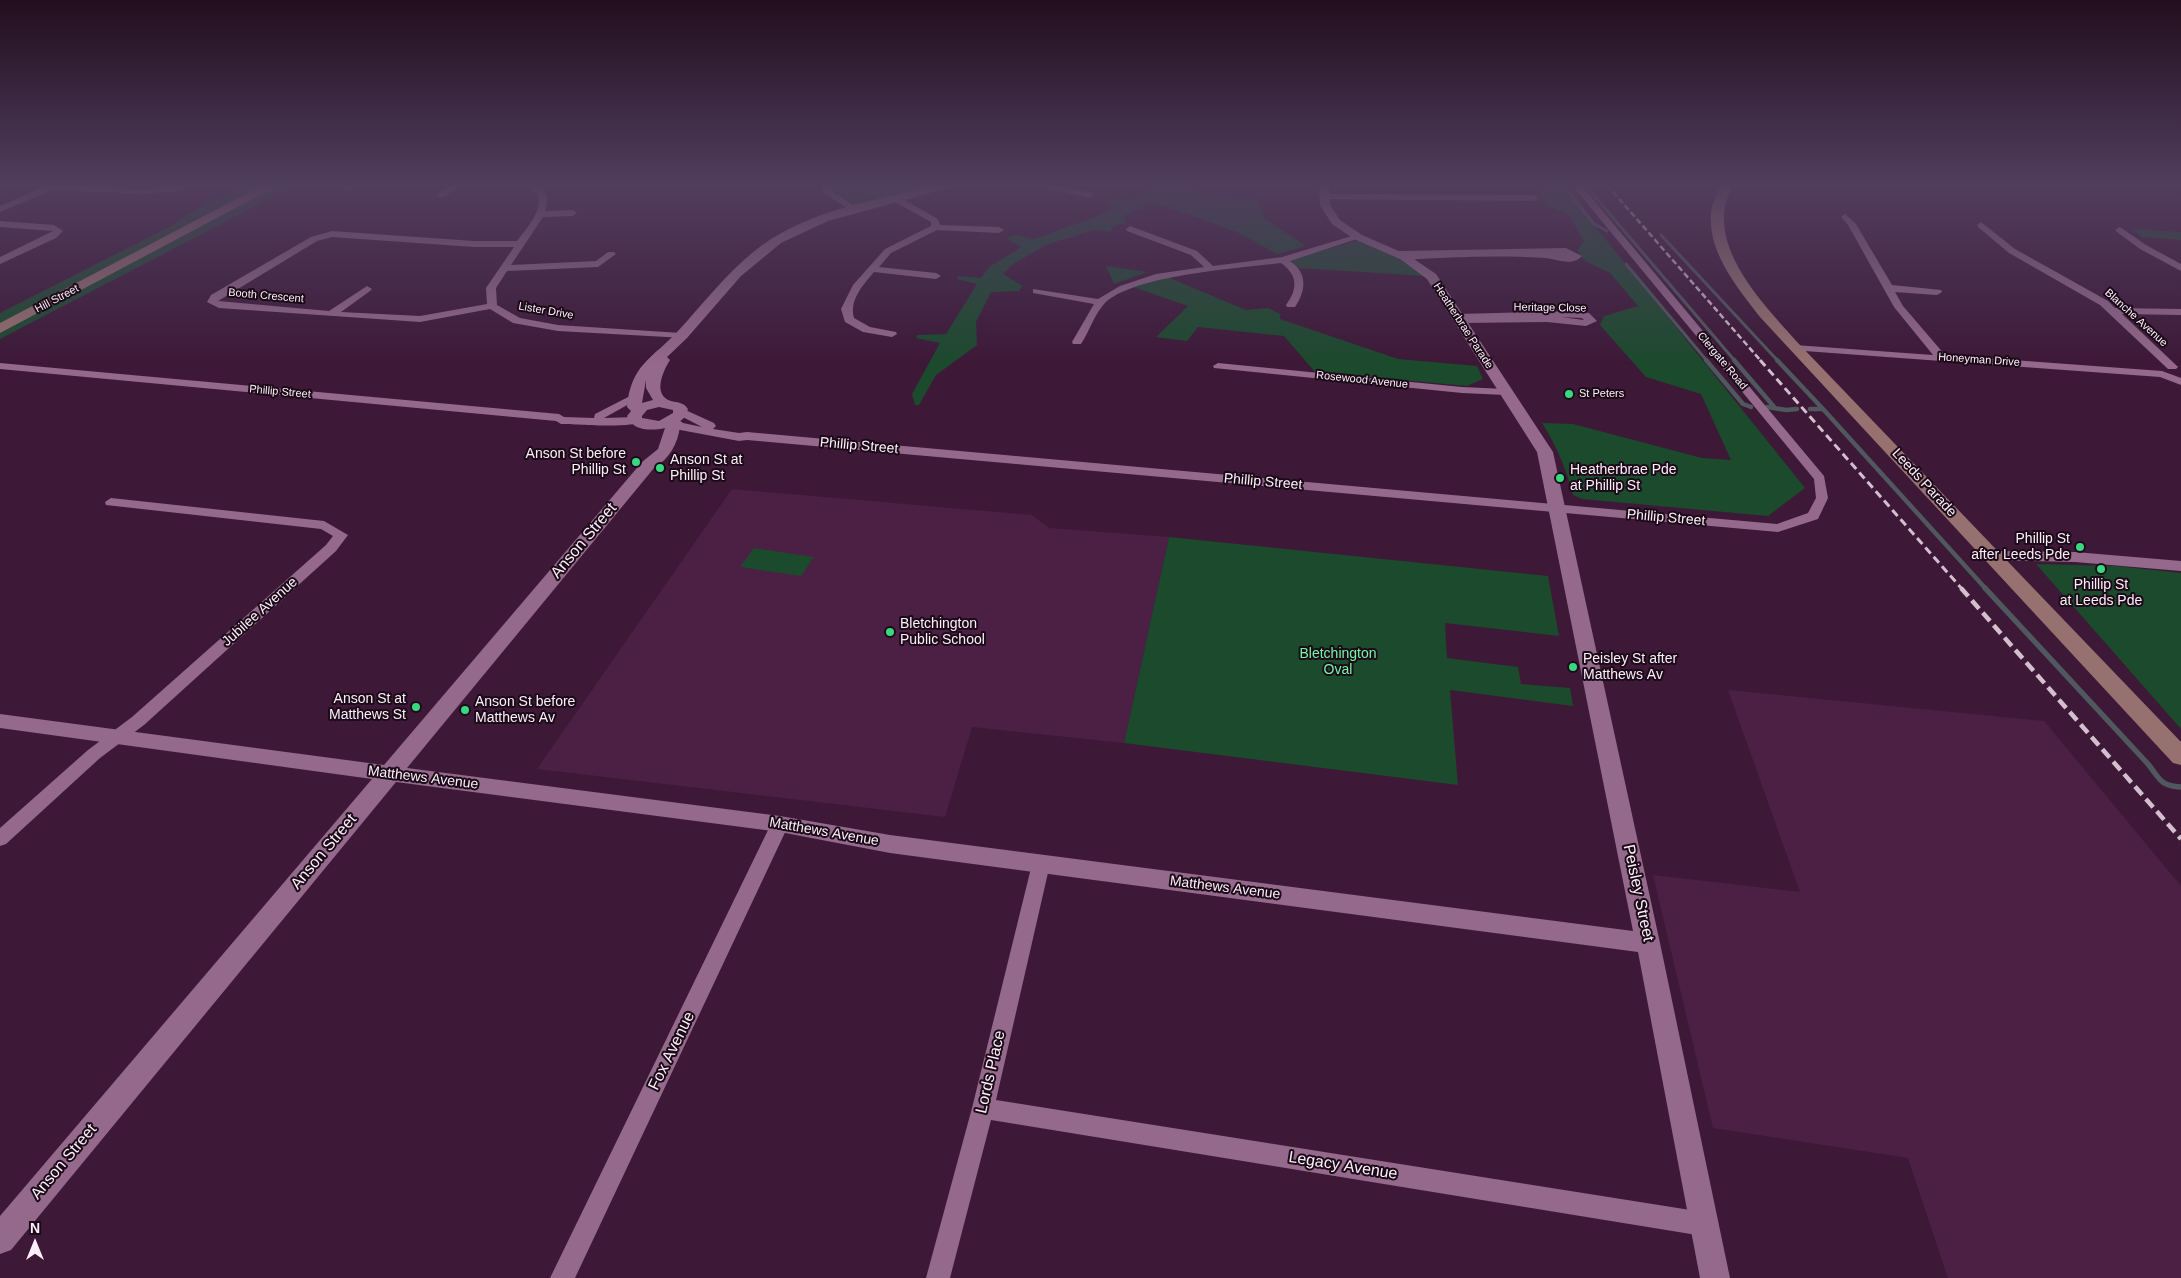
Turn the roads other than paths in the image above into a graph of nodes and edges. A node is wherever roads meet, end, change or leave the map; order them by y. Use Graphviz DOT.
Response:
graph roads {
  1 [pos="518,244"];
  2 [pos="35,245"];
  3 [pos="160,245"];
  4 [pos="303,245"];
  5 [pos="771,245"];
  6 [pos="901,245"];
  7 [pos="1174,245"];
  8 [pos="1333,245"];
  9 [pos="1375,245"];
  10 [pos="1625,245"];
  11 [pos="1724,245"];
  12 [pos="1864,245"];
  13 [pos="2004,245"];
  14 [pos="2139,245"];
  15 [pos="611,254"];
  16 [pos="1401,256"];
  17 [pos="1283,260"];
  18 [pos="0,261"];
  19 [pos="504,268"];
  20 [pos="2181,268"];
  21 [pos="870,269"];
  22 [pos="1211,269"];
  23 [pos="936,276"];
  24 [pos="1888,288"];
  25 [pos="367,289"];
  26 [pos="1037,291"];
  27 [pos="1937,292"];
  28 [pos="1100,302"];
  29 [pos="1291,305"];
  30 [pos="492,306"];
  31 [pos="2112,311"];
  32 [pos="2181,312"];
  33 [pos="331,314"];
  34 [pos="1459,319"];
  35 [pos="0,329"];
  36 [pos="892,334"];
  37 [pos="681,336"];
  38 [pos="1077,342"];
  39 [pos="1795,348"];
  40 [pos="663,355"];
  41 [pos="1941,357"];
  42 [pos="0,366"];
  43 [pos="1218,366"];
  44 [pos="2172,370"];
  45 [pos="2181,382"];
  46 [pos="1505,392"];
  47 [pos="664,403"];
  48 [pos="639,413"];
  49 [pos="559,418"];
  50 [pos="674,418"];
  51 [pos="708,432"];
  52 [pos="747,436"];
  53 [pos="669,443"];
  54 [pos="648,465"];
  55 [pos="111,502"];
  56 [pos="1556,509"];
  57 [pos="1778,528"];
  58 [pos="1992,556"];
  59 [pos="2181,566"];
  60 [pos="0,721"];
  61 [pos="118,736"];
  62 [pos="2181,757"];
  63 [pos="389,774"];
  64 [pos="780,824"];
  65 [pos="0,839"];
  66 [pos="1041,864"];
  67 [pos="1648,942"];
  68 [pos="983,1108"];
  69 [pos="1703,1224"];
  70 [pos="0,1239"];
  71 [pos="562,1278"];
  72 [pos="938,1278"];
  73 [pos="1715,1278"];
  1 -- 19 [label="street"];
  2 -- 18 [label="street"];
  3 -- 35 [label="main road, Hill Street"];
  4 -- 33 [label="street, Booth Crescent"];
  5 -- 37 [label="street, Anson Street"];
  6 -- 21 [label="street"];
  7 -- 22 [label="street"];
  8 -- 17 [label="street"];
  9 -- 16 [label="street, Heatherbrae Parade"];
  10 -- 57 [label="street, Clergate Road"];
  11 -- 39 [label="main road, Leeds Parade"];
  12 -- 24 [label="street"];
  13 -- 31 [label="street, Blanche Avenue"];
  14 -- 20 [label="street"];
  15 -- 19 [label="street"];
  16 -- 16 [label="street"];
  16 -- 34 [label="street, Heatherbrae Parade"];
  17 -- 22 [label="street"];
  17 -- 29 [label="street"];
  19 -- 30 [label="street"];
  21 -- 23 [label="street"];
  21 -- 36 [label="street"];
  22 -- 28 [label="street"];
  24 -- 27 [label="street"];
  24 -- 41 [label="street"];
  25 -- 33 [label="street"];
  26 -- 28 [label="street"];
  28 -- 38 [label="street"];
  30 -- 33 [label="street, Booth Crescent"];
  30 -- 37 [label="street, Lister Drive"];
  31 -- 32 [label="street"];
  31 -- 44 [label="street, Blanche Avenue"];
  34 -- 34 [label="street, Heritage Close"];
  34 -- 46 [label="street, Heatherbrae Parade"];
  37 -- 40 [label="street, Anson Street"];
  39 -- 41 [label="street, Honeyman Drive"];
  39 -- 58 [label="main road, Leeds Parade"];
  40 -- 47 [label="street, Anson Street"];
  40 -- 48 [label="street, Anson Street"];
  41 -- 44 [label="street, Honeyman Drive"];
  42 -- 49 [label="street, Phillip Street"];
  43 -- 46 [label="street, Rosewood Avenue"];
  44 -- 45 [label="street"];
  46 -- 56 [label="street, Heatherbrae Parade"];
  47 -- 48 [label="street"];
  47 -- 50 [label="street"];
  48 -- 49 [label="street, Phillip Street"];
  48 -- 49 [label="street, Phillip Street"];
  48 -- 50 [label="street"];
  48 -- 54 [label="street, Anson Street"];
  50 -- 51 [label="street, Phillip Street"];
  50 -- 52 [label="street, Phillip Street"];
  50 -- 53 [label="street"];
  51 -- 52 [label="street, Phillip Street"];
  51 -- 53 [label="street"];
  52 -- 56 [label="street, Phillip Street"];
  53 -- 54 [label="street, Anson Street"];
  54 -- 63 [label="street, Anson Street"];
  55 -- 61 [label="street, Jubilee Avenue"];
  56 -- 57 [label="street, Phillip Street"];
  56 -- 67 [label="street, Peisley Street"];
  58 -- 59 [label="street"];
  58 -- 62 [label="main road, Leeds Parade"];
  60 -- 61 [label="street, Matthews Avenue"];
  61 -- 63 [label="street, Matthews Avenue"];
  61 -- 65 [label="street, Jubilee Avenue"];
  63 -- 64 [label="street, Matthews Avenue"];
  63 -- 70 [label="street, Anson Street"];
  64 -- 66 [label="street, Matthews Avenue"];
  64 -- 71 [label="street, Fox Avenue"];
  66 -- 67 [label="street, Matthews Avenue"];
  66 -- 68 [label="street, Lords Place"];
  67 -- 69 [label="street, Peisley Street"];
  68 -- 69 [label="street, Legacy Avenue"];
  68 -- 72 [label="street, Lords Place"];
  69 -- 73 [label="street, Peisley Street"];
}
